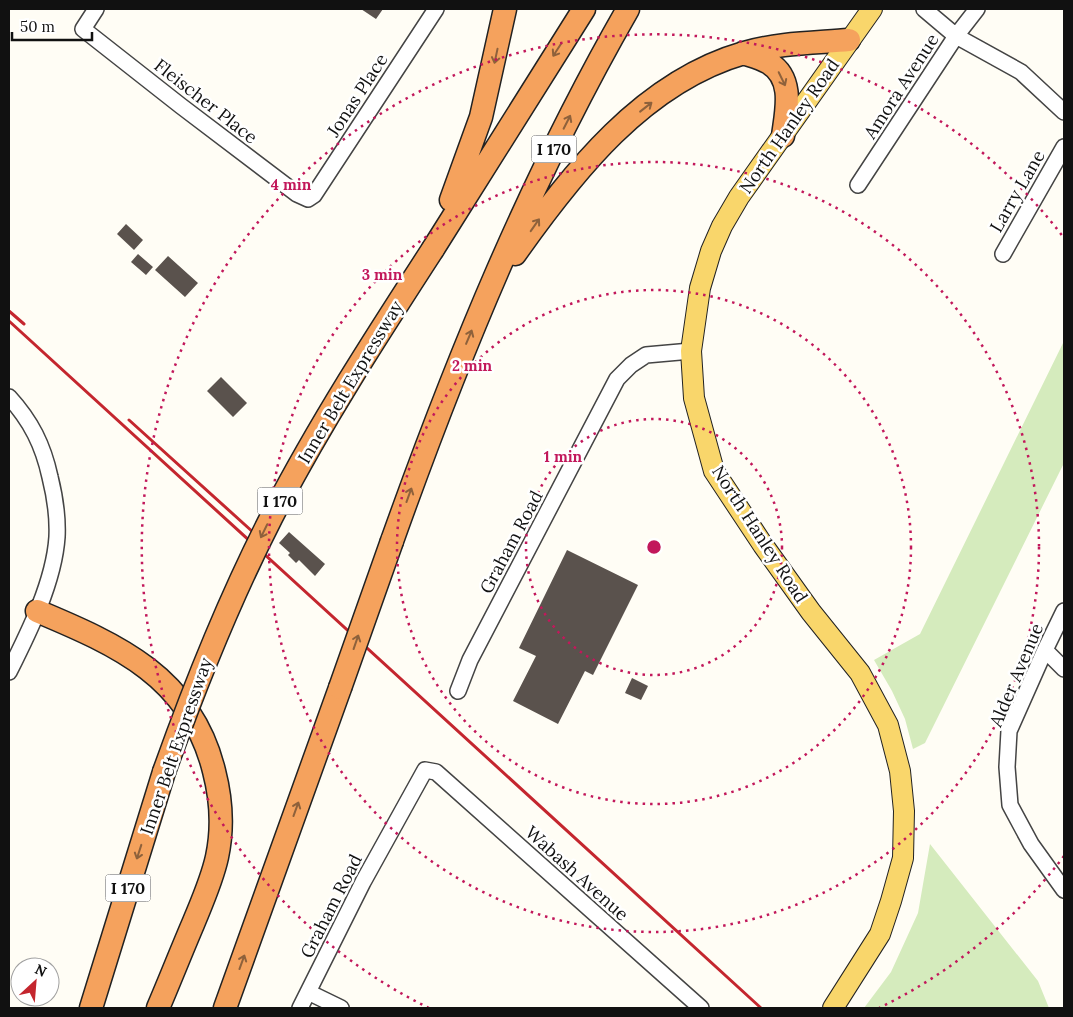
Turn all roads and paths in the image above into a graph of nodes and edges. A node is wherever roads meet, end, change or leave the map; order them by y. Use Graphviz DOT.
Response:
graph roads {
  1 [pos="96,9"];
  2 [pos="436,9"];
  3 [pos="506,9"];
  4 [pos="584,9"];
  5 [pos="628,9"];
  6 [pos="872,9"];
  7 [pos="924,9"];
  8 [pos="977,9"];
  9 [pos="956,36"];
  10 [pos="849,40"];
  11 [pos="743,53"];
  12 [pos="1064,112"];
  13 [pos="782,136"];
  14 [pos="1064,147"];
  15 [pos="858,185"];
  16 [pos="308,200"];
  17 [pos="433,249"];
  18 [pos="1003,254"];
  19 [pos="487,293"];
  20 [pos="691,351"];
  21 [pos="9,397"];
  22 [pos="1064,610"];
  23 [pos="37,611"];
  24 [pos="1045,650"];
  25 [pos="1064,669"];
  26 [pos="9,672"];
  27 [pos="458,691"];
  28 [pos="426,770"];
  29 [pos="1064,890"];
  30 [pos="308,992"];
  31 [pos="91,1007"];
  32 [pos="146,1008"];
  33 [pos="158,1008"];
  34 [pos="225,1008"];
  35 [pos="300,1008"];
  36 [pos="341,1008"];
  37 [pos="701,1008"];
  38 [pos="833,1008"];
  1 -- 16 [label="street, Fleischer Place"];
  2 -- 16 [label="street, Jonas Place"];
  3 -- 17 [label="highway, one-way"];
  4 -- 17 [label="highway, Inner Belt Expressway / I 170, one-way"];
  19 -- 5 [label="highway, I 170, one-way"];
  6 -- 10 [label="main road, North Hanley Road"];
  7 -- 9 [label="street"];
  8 -- 9 [label="street, Amora Avenue"];
  9 -- 12 [label="street"];
  9 -- 15 [label="street, Amora Avenue"];
  10 -- 11 [label="highway"];
  10 -- 13 [label="main road, North Hanley Road"];
  11 -- 13 [label="highway, one-way"];
  19 -- 11 [label="highway, one-way"];
  13 -- 20 [label="main road, North Hanley Road"];
  14 -- 18 [label="street, Larry Lane"];
  17 -- 31 [label="highway, Inner Belt Expressway / I 170, one-way, bridge"];
  34 -- 19 [label="highway, I 170, one-way, bridge"];
  20 -- 27 [label="street, Graham Road"];
  20 -- 38 [label="main road, North Hanley Road"];
  21 -- 23 [label="street"];
  22 -- 24 [label="street, Alder Avenue"];
  23 -- 26 [label="street"];
  23 -- 32 [label="highway"];
  23 -- 33 [label="highway"];
  24 -- 25 [label="street"];
  24 -- 29 [label="street, Alder Avenue"];
  28 -- 30 [label="street, Graham Road"];
  28 -- 37 [label="street, Wabash Avenue"];
  30 -- 35 [label="street, Graham Road"];
  30 -- 36 [label="street"];
}
